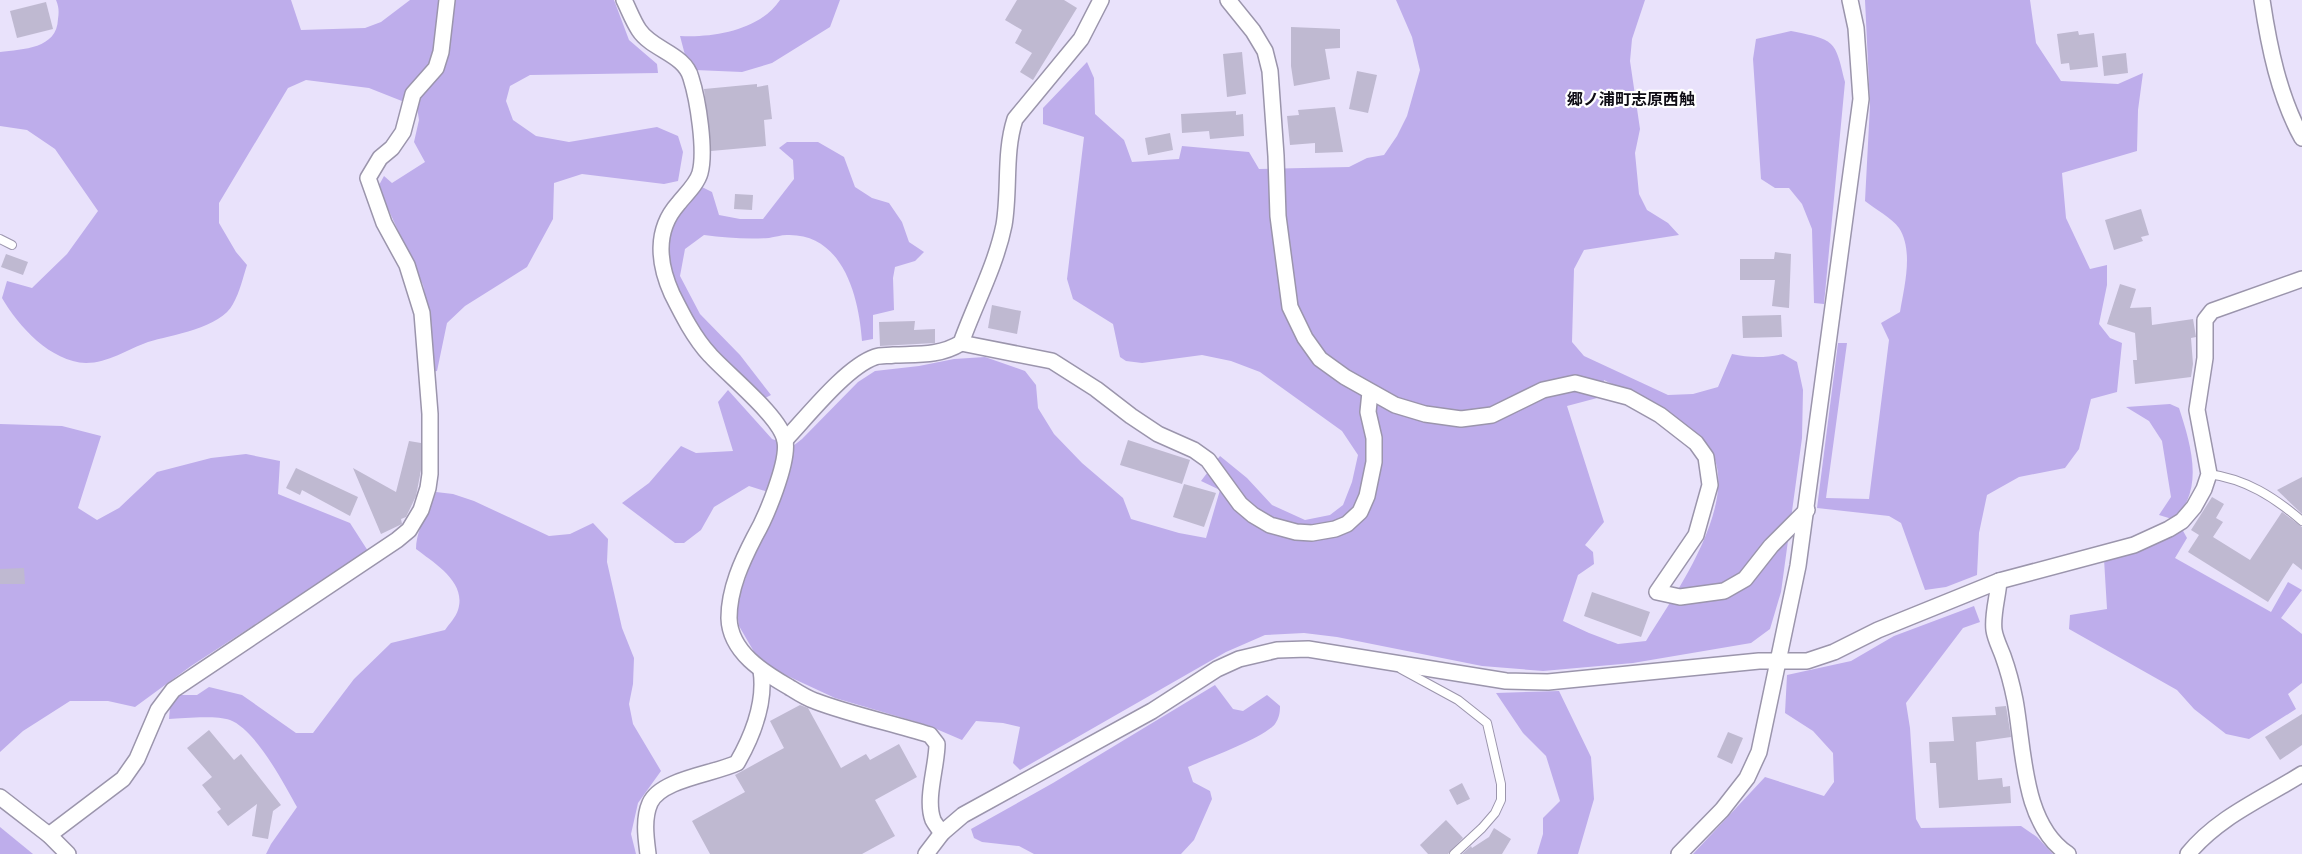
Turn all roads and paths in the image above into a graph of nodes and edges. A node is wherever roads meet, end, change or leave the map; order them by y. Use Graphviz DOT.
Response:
graph roads {
  1 [pos="448,0"];
  2 [pos="624,0"];
  3 [pos="1101,0"];
  4 [pos="1228,0"];
  5 [pos="1850,0"];
  6 [pos="2262,0"];
  7 [pos="2302,138"];
  8 [pos="0,240"];
  9 [pos="12,245"];
  10 [pos="2302,279"];
  11 [pos="961,343"];
  12 [pos="1370,392"];
  13 [pos="785,440"];
  14 [pos="2209,474"];
  15 [pos="1807,510"];
  16 [pos="2302,521"];
  17 [pos="1999,581"];
  18 [pos="1390,662"];
  19 [pos="1777,662"];
  20 [pos="761,670"];
  21 [pos="2302,774"];
  22 [pos="0,796"];
  23 [pos="942,833"];
  24 [pos="49,835"];
  25 [pos="68,854"];
  26 [pos="648,854"];
  27 [pos="926,854"];
  28 [pos="1454,854"];
  29 [pos="1680,854"];
  30 [pos="2068,854"];
  31 [pos="2188,854"];
  1 -- 24 [label="street"];
  2 -- 13 [label="street"];
  3 -- 11 [label="street"];
  4 -- 12 [label="street"];
  5 -- 15 [label="street"];
  6 -- 7 [label="street"];
  8 -- 9 [label="lane"];
  10 -- 14 [label="street"];
  11 -- 12 [label="street"];
  11 -- 13 [label="street"];
  12 -- 15 [label="street"];
  13 -- 20 [label="street"];
  14 -- 16 [label="lane"];
  14 -- 17 [label="street"];
  15 -- 19 [label="street"];
  17 -- 19 [label="street"];
  17 -- 30 [label="street"];
  18 -- 19 [label="street"];
  18 -- 23 [label="street"];
  18 -- 28 [label="lane"];
  19 -- 29 [label="street"];
  20 -- 23 [label="street"];
  20 -- 26 [label="street"];
  21 -- 31 [label="street"];
  22 -- 24 [label="street"];
  23 -- 27 [label="street"];
  24 -- 25 [label="street"];
}
